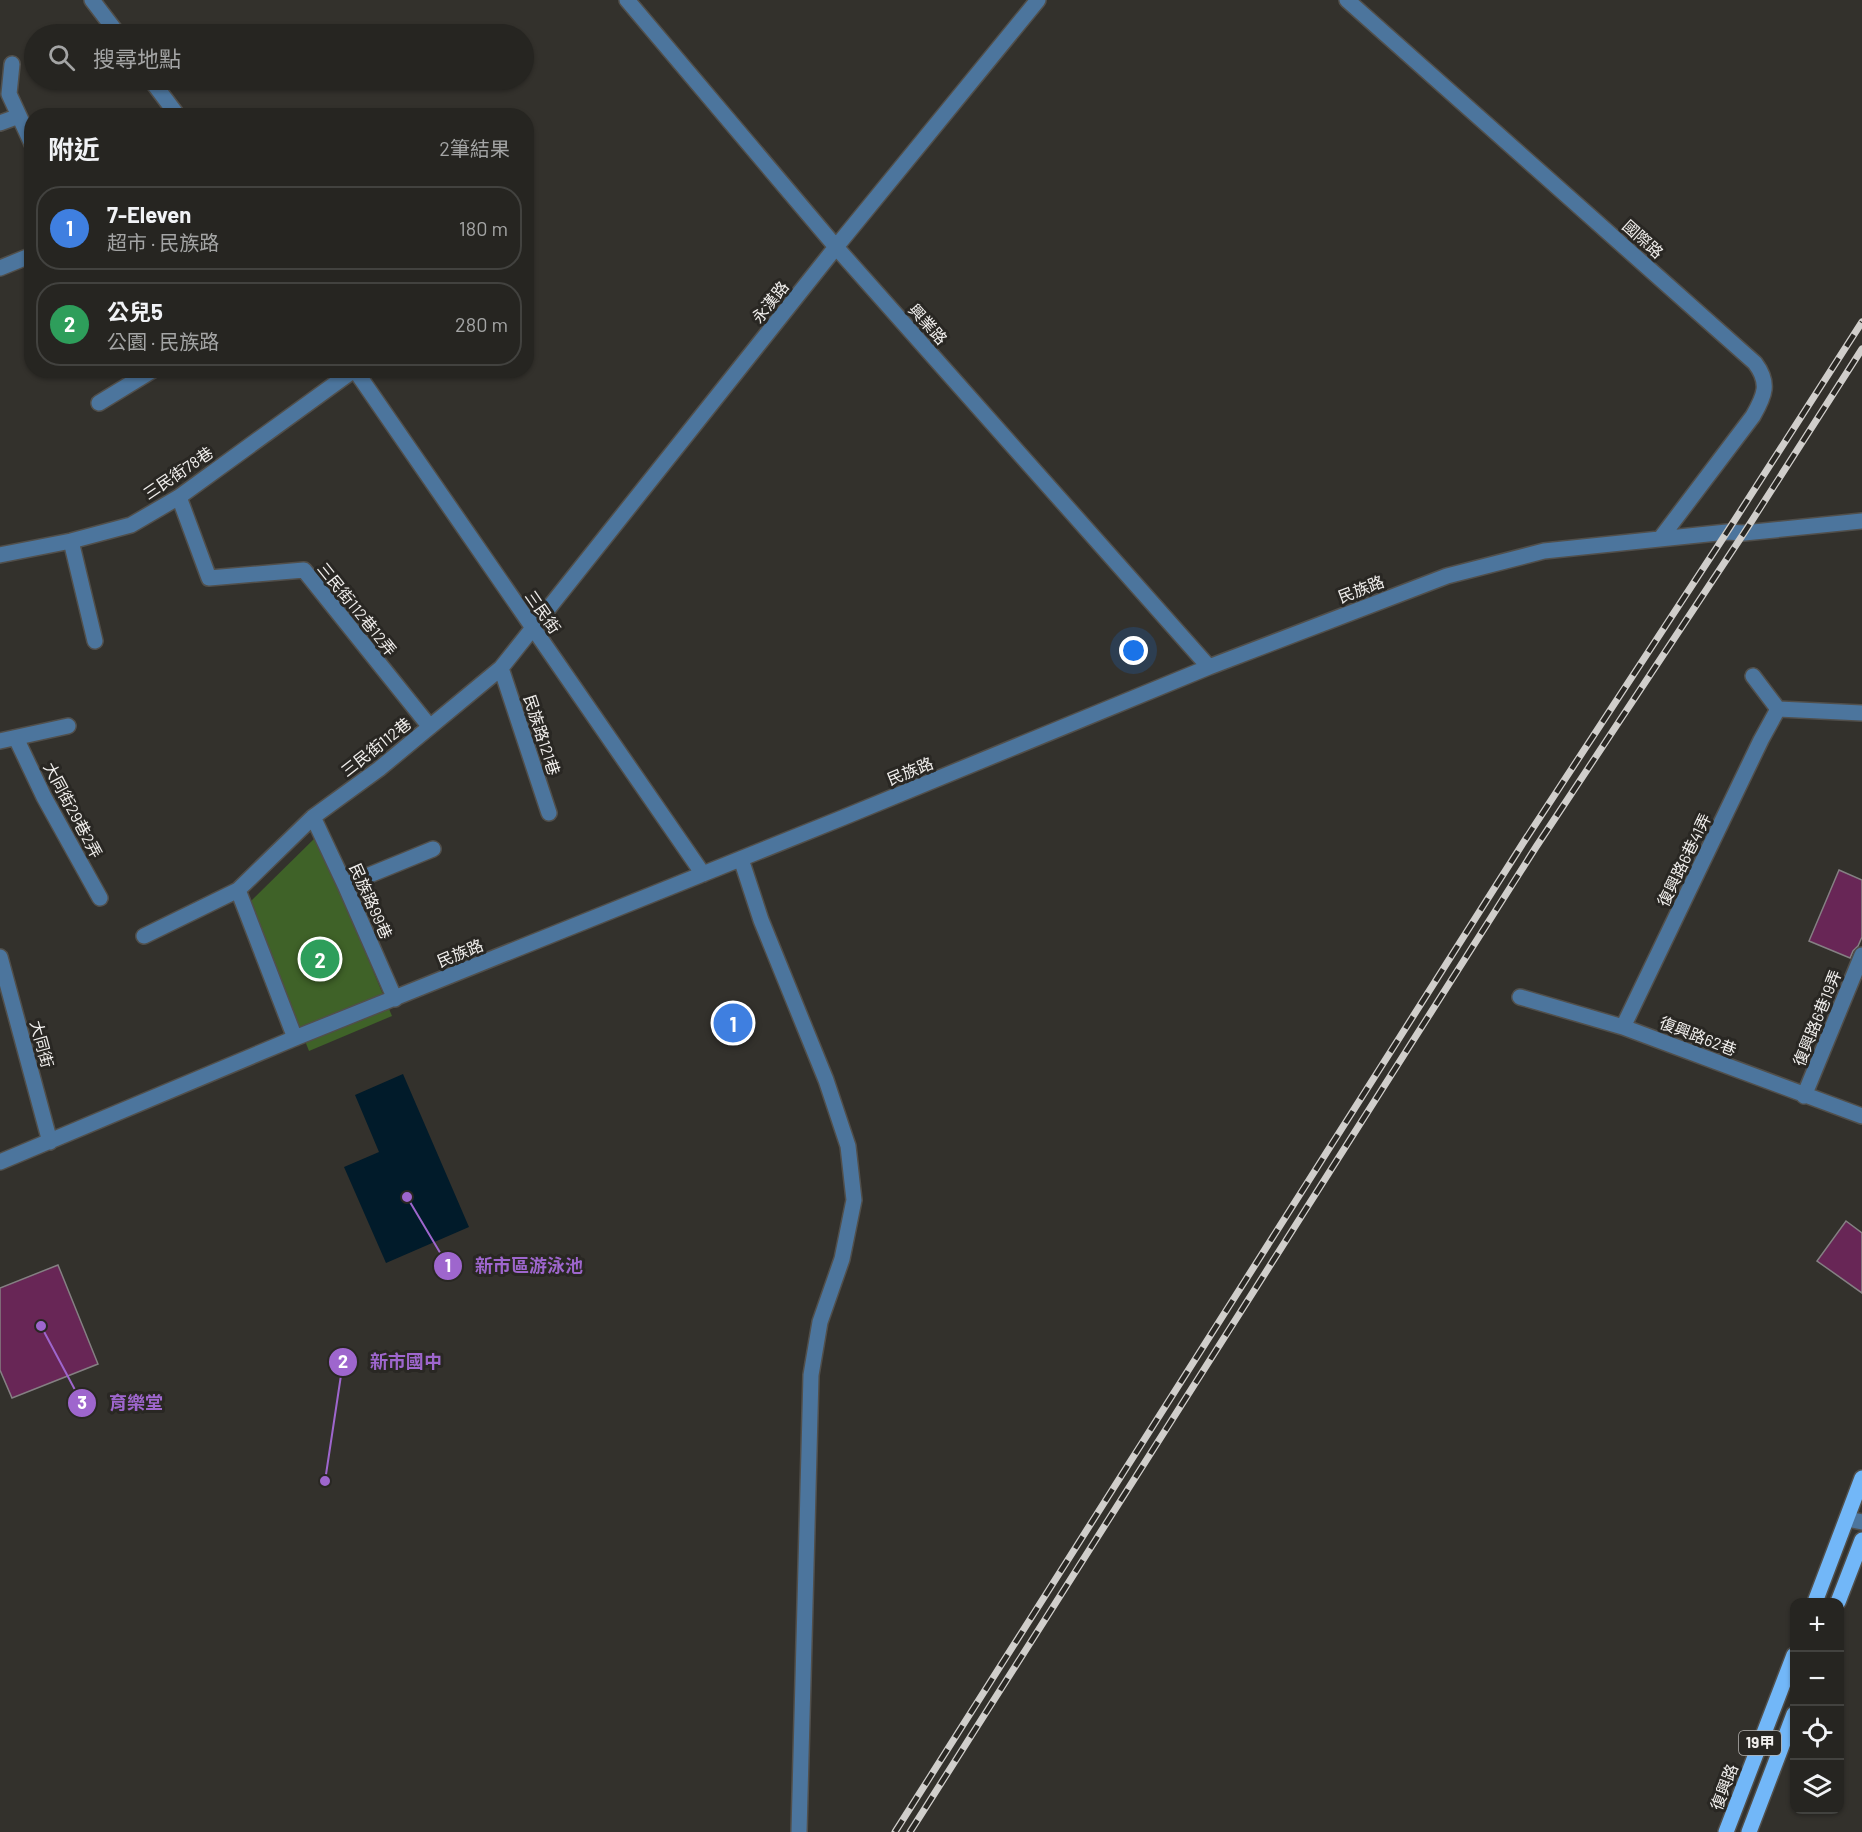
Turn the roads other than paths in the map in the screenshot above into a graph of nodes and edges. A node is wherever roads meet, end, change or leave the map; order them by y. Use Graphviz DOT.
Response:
graph roads {
  1 [pos="92,0"];
  2 [pos="627,0"];
  3 [pos="1038,0"];
  4 [pos="1347,0"];
  5 [pos="110,24"];
  6 [pos="12,64"];
  7 [pos="158,90"];
  8 [pos="172,108"];
  9 [pos="19,116"];
  10 [pos="0,123"];
  11 [pos="24,127"];
  12 [pos="836,247"];
  13 [pos="24,258"];
  14 [pos="0,268"];
  15 [pos="140,378"];
  16 [pos="343,378"];
  17 [pos="360,378"];
  18 [pos="99,403"];
  19 [pos="179,497"];
  20 [pos="1862,520"];
  21 [pos="1660,539"];
  22 [pos="71,541"];
  23 [pos="0,555"];
  24 [pos="533,629"];
  25 [pos="95,641"];
  26 [pos="1209,667"];
  27 [pos="501,668"];
  28 [pos="1753,676"];
  29 [pos="1778,709"];
  30 [pos="1862,712"];
  31 [pos="68,726"];
  32 [pos="430,727"];
  33 [pos="16,738"];
  34 [pos="0,741"];
  35 [pos="549,813"];
  36 [pos="313,817"];
  37 [pos="433,849"];
  38 [pos="741,859"];
  39 [pos="704,874"];
  40 [pos="345,885"];
  41 [pos="238,890"];
  42 [pos="100,898"];
  43 [pos="144,936"];
  44 [pos="1862,955"];
  45 [pos="0,957"];
  46 [pos="1520,997"];
  47 [pos="394,999"];
  48 [pos="1623,1027"];
  49 [pos="295,1038"];
  50 [pos="1804,1096"];
  51 [pos="1862,1116"];
  52 [pos="50,1142"];
  53 [pos="0,1162"];
  54 [pos="1862,1479"];
  55 [pos="1854,1521"];
  56 [pos="1862,1540"];
  57 [pos="1817,1598"];
  58 [pos="1840,1598"];
  59 [pos="1790,1664"];
  60 [pos="1790,1724"];
  61 [pos="799,1832"];
  62 [pos="1726,1832"];
  63 [pos="1749,1832"];
  1 -- 5 [label="street"];
  2 -- 12 [label="street, 興業路"];
  3 -- 12 [label="street, 永漢路"];
  4 -- 21 [label="street, 國際路"];
  6 -- 9 [label="street"];
  7 -- 8 [label="street"];
  9 -- 10 [label="street"];
  9 -- 11 [label="street"];
  12 -- 24 [label="street, 永漢路"];
  12 -- 26 [label="street, 興業路"];
  13 -- 14 [label="street"];
  15 -- 18 [label="street"];
  16 -- 19 [label="street, 三民街78巷"];
  17 -- 24 [label="street, 三民街"];
  19 -- 22 [label="street, 三民街78巷"];
  19 -- 32 [label="street, 三民街112巷12弄"];
  20 -- 21 [label="street, 民族路"];
  21 -- 26 [label="street, 民族路"];
  22 -- 23 [label="street, 三民街78巷"];
  22 -- 25 [label="street"];
  24 -- 27 [label="street, 三民街112巷"];
  24 -- 39 [label="street, 三民街"];
  26 -- 38 [label="street, 民族路"];
  27 -- 32 [label="street, 三民街112巷"];
  27 -- 35 [label="street, 民族路121巷"];
  28 -- 29 [label="street"];
  29 -- 30 [label="street"];
  29 -- 48 [label="street, 復興路6巷41弄"];
  31 -- 33 [label="street"];
  32 -- 36 [label="street, 三民街112巷"];
  33 -- 34 [label="street"];
  33 -- 42 [label="street, 大同街29巷2弄"];
  36 -- 40 [label="street, 民族路99巷"];
  36 -- 41 [label="street, 三民街112巷"];
  37 -- 40 [label="street"];
  38 -- 39 [label="street, 民族路"];
  38 -- 61 [label="street"];
  39 -- 47 [label="street, 民族路"];
  40 -- 47 [label="street, 民族路99巷"];
  41 -- 43 [label="street, 三民街112巷"];
  41 -- 49 [label="street"];
  44 -- 50 [label="street, 復興路6巷19弄"];
  45 -- 52 [label="street, 大同街"];
  46 -- 48 [label="street, 復興路62巷"];
  47 -- 49 [label="street, 民族路"];
  48 -- 50 [label="street, 復興路62巷"];
  49 -- 52 [label="street, 民族路"];
  50 -- 51 [label="street, 復興路62巷"];
  52 -- 53 [label="street, 民族路"];
  54 -- 55 [label="main road"];
  55 -- 57 [label="main road"];
  56 -- 58 [label="main road"];
  59 -- 62 [label="main road, 復興路 / 19甲"];
  60 -- 63 [label="main road, 19甲"];
}
